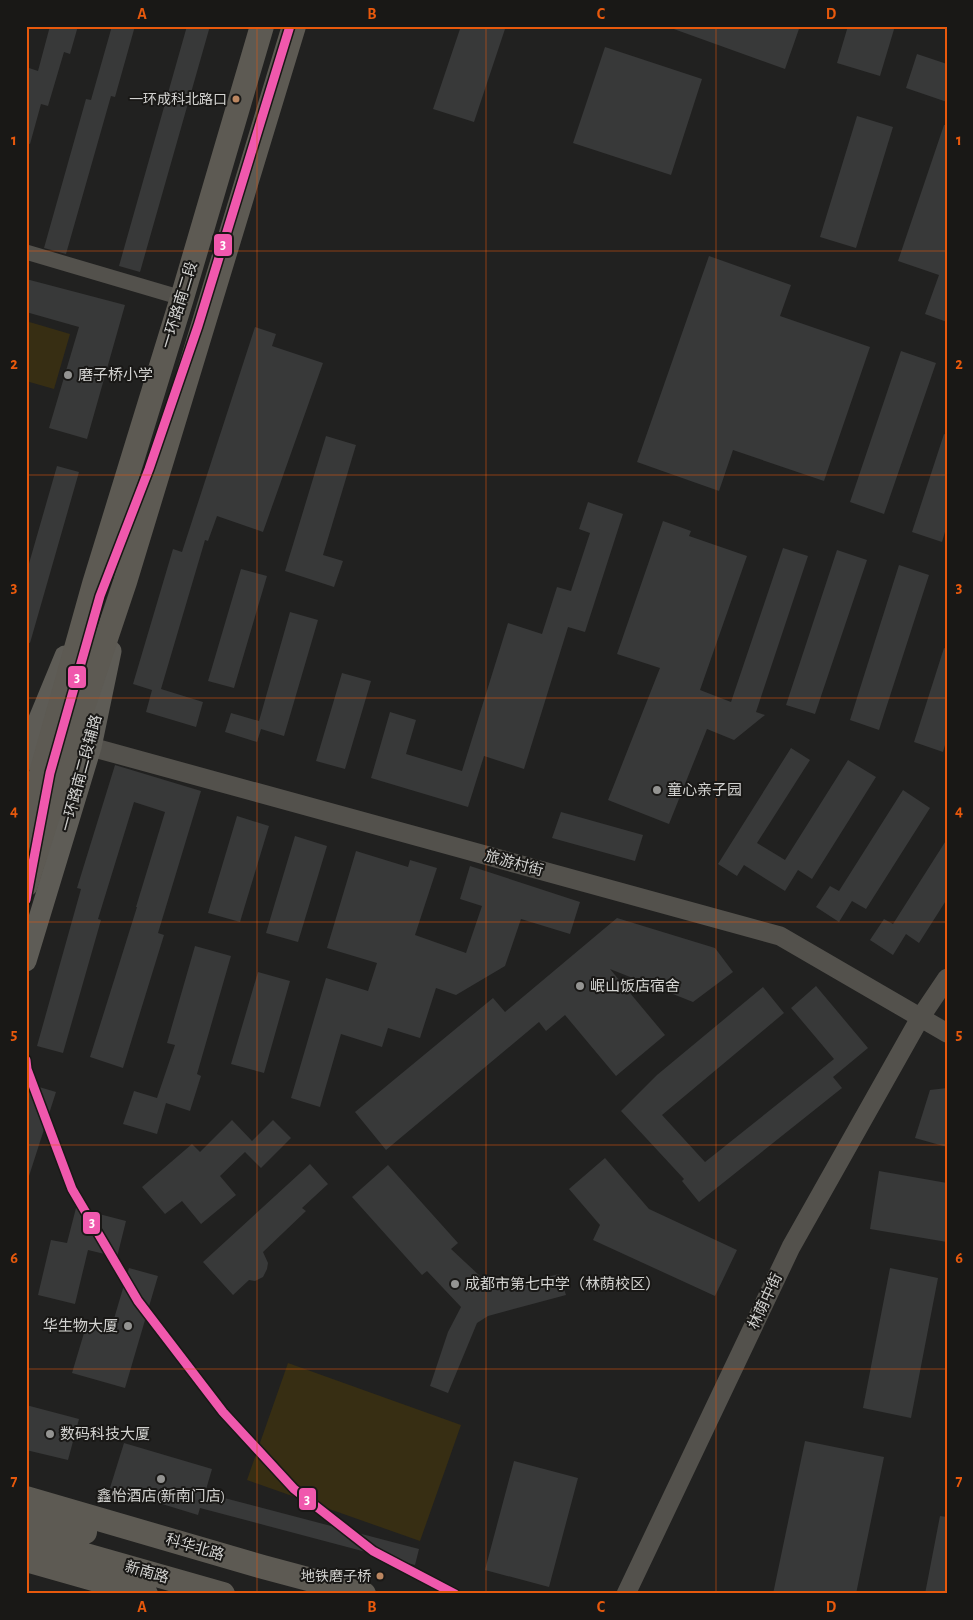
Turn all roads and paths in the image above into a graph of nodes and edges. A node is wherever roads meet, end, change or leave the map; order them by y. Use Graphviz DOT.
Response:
graph roads {
  1 [pos="262,26"];
  2 [pos="294,26"];
  3 [pos="26,252"];
  4 [pos="182,298"];
  5 [pos="125,582"];
  6 [pos="94,584"];
  7 [pos="91,747"];
  8 [pos="26,760"];
  9 [pos="26,826"];
  10 [pos="26,885"];
  11 [pos="26,961"];
  12 [pos="947,978"];
  13 [pos="920,1018"];
  14 [pos="947,1033"];
  15 [pos="26,1498"];
  16 [pos="62,1509"];
  17 [pos="26,1510"];
  18 [pos="26,1516"];
  19 [pos="26,1538"];
  20 [pos="102,1548"];
  21 [pos="26,1554"];
  22 [pos="37,1563"];
  23 [pos="146,1594"];
  24 [pos="223,1594"];
  25 [pos="306,1594"];
  26 [pos="364,1594"];
  27 [pos="626,1594"];
  1 -- 4 [label="main road, 一环路南二段"];
  2 -- 5 [label="main road, 一环路南二段"];
  3 -- 4 [label="street"];
  4 -- 6 [label="main road, 一环路南二段"];
  5 -- 7 [label="main road, 一环路南二段辅路"];
  5 -- 10 [label="main road, 一环路南二段"];
  6 -- 8 [label="main road"];
  6 -- 9 [label="main road, 一环路南二段"];
  7 -- 11 [label="main road, 一环路南二段辅路"];
  7 -- 13 [label="street, 旅游村街"];
  12 -- 13 [label="street, 林荫中街"];
  13 -- 14 [label="street, 旅游村街"];
  13 -- 27 [label="street, 林荫中街"];
  15 -- 16 [label="main road, 科华北路"];
  16 -- 17 [label="main road"];
  16 -- 26 [label="main road, 科华北路"];
  18 -- 20 [label="main road"];
  19 -- 20 [label="main road"];
  20 -- 24 [label="main road, 新南路"];
  20 -- 25 [label="main road, 新南路"];
  21 -- 22 [label="main road"];
  22 -- 23 [label="main road"];
}
